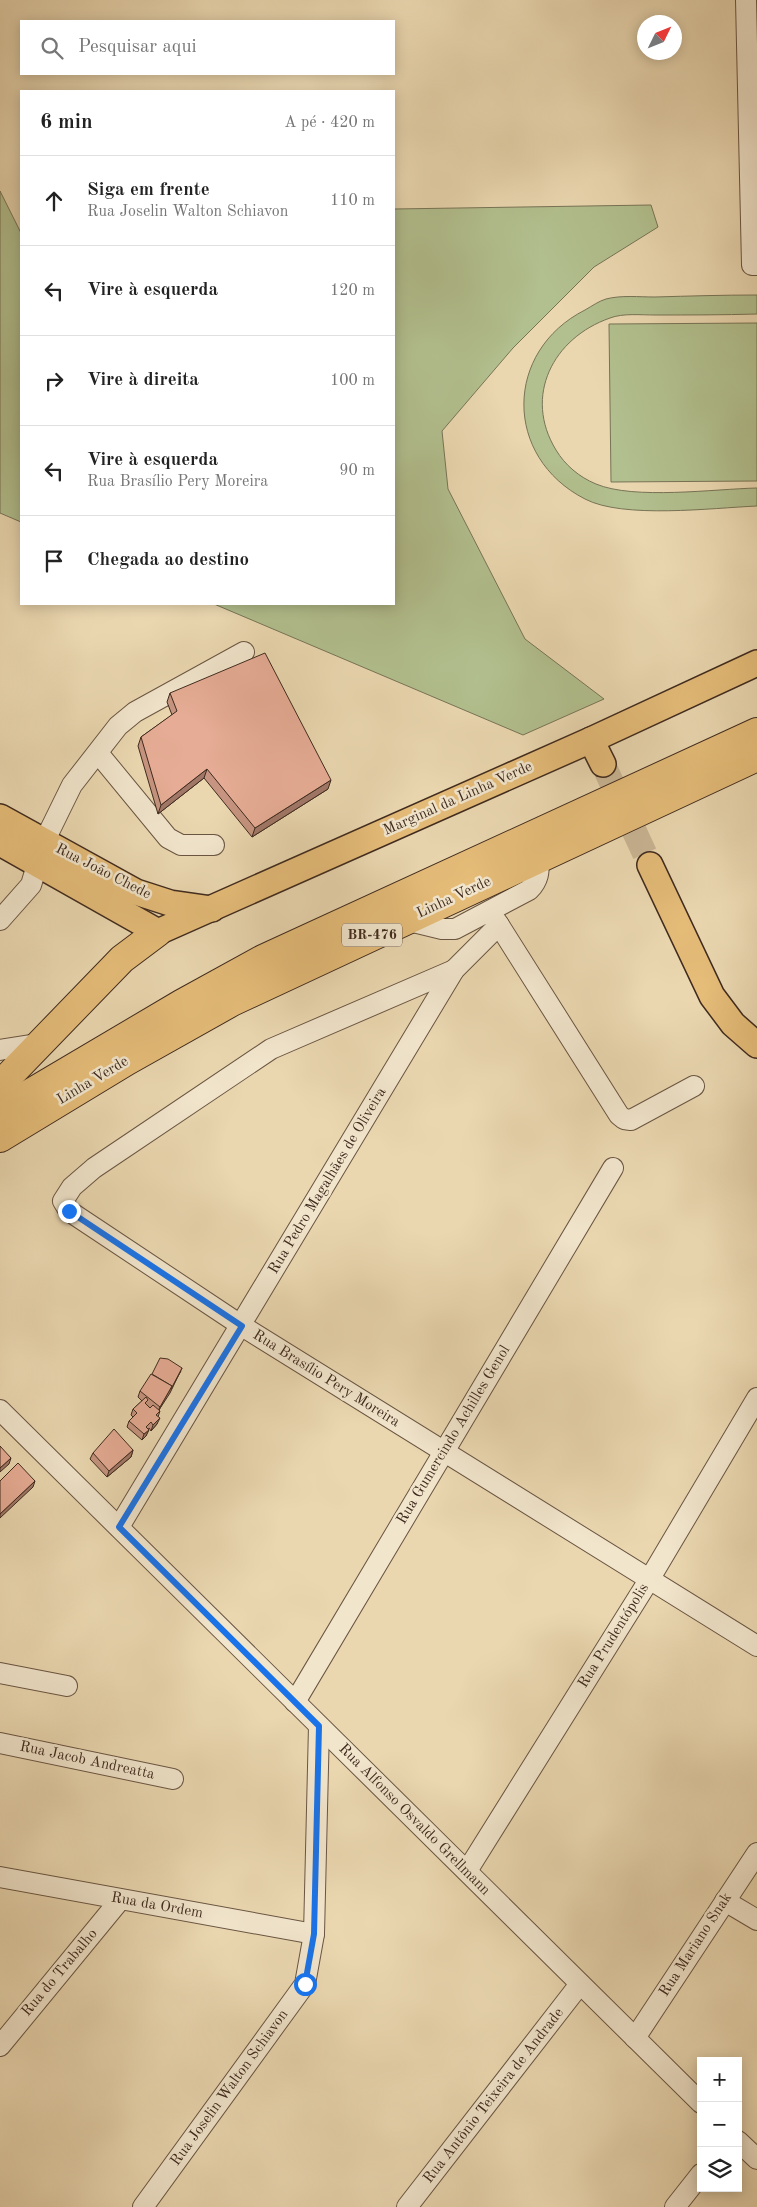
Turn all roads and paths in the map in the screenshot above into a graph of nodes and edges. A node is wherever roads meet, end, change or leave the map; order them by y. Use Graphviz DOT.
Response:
graph roads {
  1 [pos="746,0"];
  2 [pos="757,265"];
  3 [pos="244,652"];
  4 [pos="757,663"];
  5 [pos="757,732"];
  6 [pos="591,740"];
  7 [pos="98,753"];
  8 [pos="757,757"];
  9 [pos="603,764"];
  10 [pos="0,817"];
  11 [pos="0,843"];
  12 [pos="214,845"];
  13 [pos="40,852"];
  14 [pos="539,858"];
  15 [pos="650,865"];
  16 [pos="212,909"];
  17 [pos="3,912"];
  18 [pos="495,918"];
  19 [pos="405,920"];
  20 [pos="158,932"];
  21 [pos="454,970"];
  22 [pos="43,1042"];
  23 [pos="757,1045"];
  24 [pos="0,1050"];
  25 [pos="0,1086"];
  26 [pos="694,1086"];
  27 [pos="0,1111"];
  28 [pos="0,1138"];
  29 [pos="613,1168"];
  30 [pos="242,1326"];
  31 [pos="757,1398"];
  32 [pos="0,1410"];
  33 [pos="444,1452"];
  34 [pos="119,1527"];
  35 [pos="649,1580"];
  36 [pos="757,1646"];
  37 [pos="0,1673"];
  38 [pos="68,1686"];
  39 [pos="295,1702"];
  40 [pos="319,1726"];
  41 [pos="0,1743"];
  42 [pos="174,1779"];
  43 [pos="757,1852"];
  44 [pos="467,1871"];
  45 [pos="0,1878"];
  46 [pos="120,1900"];
  47 [pos="725,1901"];
  48 [pos="757,1920"];
  49 [pos="314,1934"];
  50 [pos="580,1984"];
  51 [pos="635,2038"];
  52 [pos="0,2046"];
  53 [pos="700,2102"];
  54 [pos="742,2144"];
  55 [pos="757,2159"];
  56 [pos="697,2179"];
  57 [pos="143,2207"];
  58 [pos="407,2207"];
  59 [pos="675,2207"];
  1 -- 2 [label="street"];
  3 -- 7 [label="street"];
  4 -- 6 [label="main road, Marginal da Linha Verde"];
  5 -- 27 [label="highway, Linha Verde / BR-476"];
  6 -- 9 [label="main road"];
  6 -- 16 [label="main road, Marginal da Linha Verde"];
  7 -- 12 [label="street"];
  7 -- 13 [label="street"];
  8 -- 14 [label="highway, Linha Verde / BR-476"];
  10 -- 13 [label="main road, Rua João Chede"];
  11 -- 13 [label="main road, Rua João Chede"];
  13 -- 16 [label="main road, Rua João Chede"];
  13 -- 17 [label="street"];
  13 -- 20 [label="main road, Rua João Chede"];
  14 -- 18 [label="street, Rua Pedro Magalhães de Oliveira"];
  14 -- 19 [label="highway, Linha Verde / BR-476"];
  15 -- 23 [label="main road"];
  16 -- 20 [label="main road, Marginal da Linha Verde"];
  18 -- 19 [label="street"];
  18 -- 21 [label="street, Rua Pedro Magalhães de Oliveira"];
  18 -- 26 [label="street"];
  19 -- 28 [label="highway, Linha Verde / BR-476"];
  20 -- 22 [label="highway"];
  21 -- 30 [label="street, Rua Pedro Magalhães de Oliveira"];
  21 -- 30 [label="street, Rua Brasílio Pery Moreira"];
  22 -- 24 [label="street"];
  22 -- 25 [label="highway"];
  29 -- 33 [label="street, Rua Gumercindo Achilles Genol"];
  30 -- 33 [label="street, Rua Brasílio Pery Moreira"];
  30 -- 34 [label="street, Rua Pedro Magalhães de Oliveira"];
  31 -- 35 [label="street, Rua Prudentópolis"];
  32 -- 34 [label="street, Rua Alfonso Osvaldo Grellmann"];
  33 -- 35 [label="street, Rua Brasílio Pery Moreira"];
  33 -- 39 [label="street, Rua Gumercindo Achilles Genol"];
  34 -- 39 [label="street, Rua Alfonso Osvaldo Grellmann"];
  35 -- 36 [label="street, Rua Brasílio Pery Moreira"];
  35 -- 44 [label="street, Rua Prudentópolis"];
  37 -- 38 [label="street"];
  39 -- 40 [label="street, Rua Alfonso Osvaldo Grellmann"];
  40 -- 44 [label="street, Rua Alfonso Osvaldo Grellmann"];
  40 -- 49 [label="street, Rua Joselin Walton Schiavon"];
  41 -- 42 [label="street, Rua Jacob Andreatta"];
  43 -- 47 [label="street, Rua Mariano Snak"];
  44 -- 50 [label="street, Rua Alfonso Osvaldo Grellmann"];
  45 -- 46 [label="street, Rua da Ordem"];
  46 -- 49 [label="street, Rua da Ordem"];
  46 -- 52 [label="street, Rua do Trabalho"];
  47 -- 48 [label="street"];
  47 -- 51 [label="street, Rua Mariano Snak"];
  49 -- 57 [label="street, Rua Joselin Walton Schiavon"];
  50 -- 51 [label="street, Rua Alfonso Osvaldo Grellmann"];
  50 -- 58 [label="street, Rua Antônio Teixeira de Andrade"];
  51 -- 53 [label="street, Rua Alfonso Osvaldo Grellmann"];
  54 -- 55 [label="street"];
  56 -- 59 [label="street"];
}
